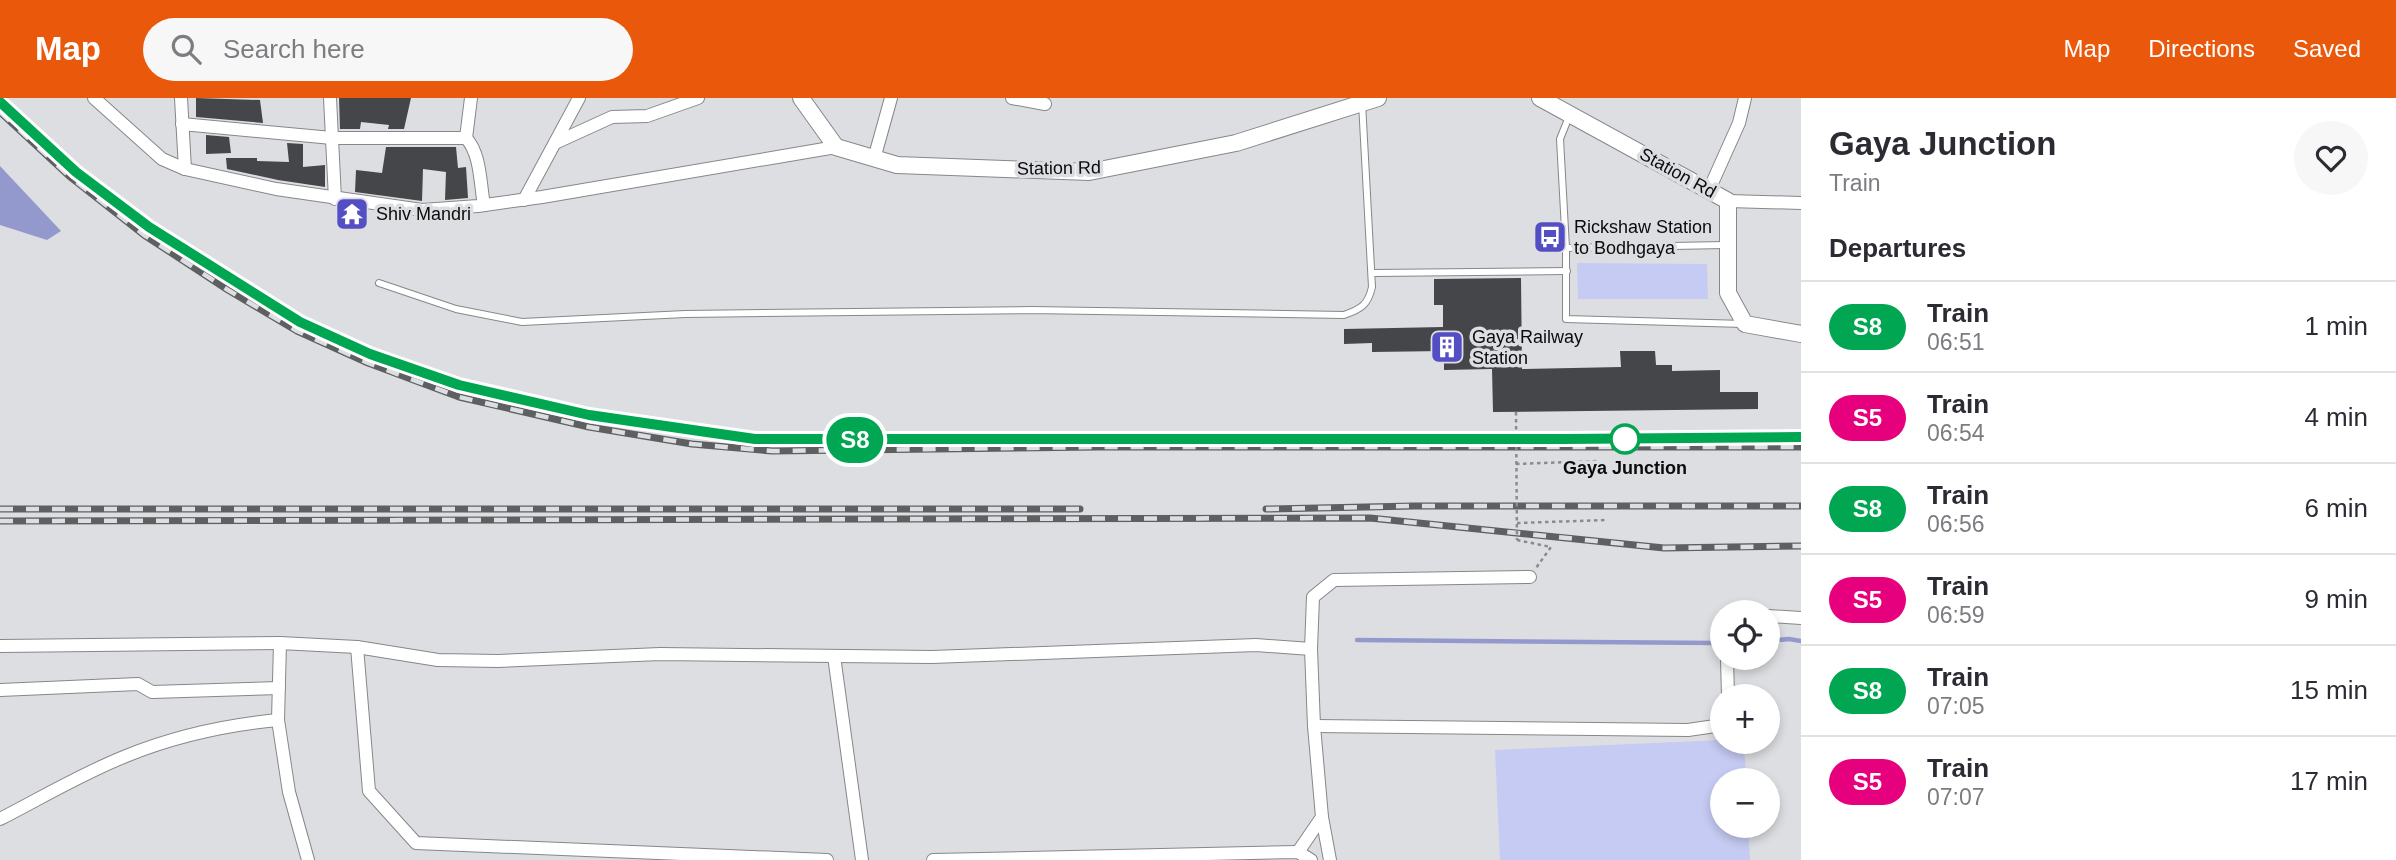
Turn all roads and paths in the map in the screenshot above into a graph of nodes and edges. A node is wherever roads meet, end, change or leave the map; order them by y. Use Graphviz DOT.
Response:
graph roads {
  1 [pos="94,98"];
  2 [pos="181,98"];
  3 [pos="330,98"];
  4 [pos="471,98"];
  5 [pos="579,98"];
  6 [pos="698,98"];
  7 [pos="801,98"];
  8 [pos="891,98"];
  9 [pos="1012,98"];
  10 [pos="1540,98"];
  11 [pos="1745,98"];
  12 [pos="1368,99"];
  13 [pos="1045,104"];
  14 [pos="1570,113"];
  15 [pos="182,124"];
  16 [pos="332,138"];
  17 [pos="466,138"];
  18 [pos="555,143"];
  19 [pos="836,147"];
  20 [pos="874,159"];
  21 [pos="184,169"];
  22 [pos="1709,190"];
  23 [pos="335,199"];
  24 [pos="524,200"];
  25 [pos="1728,201"];
  26 [pos="1801,203"];
  27 [pos="484,205"];
  28 [pos="1728,245"];
  29 [pos="1566,248"];
  30 [pos="1567,271"];
  31 [pos="1373,273"];
  32 [pos="379,283"];
  33 [pos="1745,324"];
  34 [pos="1801,334"];
  35 [pos="1516,412"];
  36 [pos="1597,461"];
  37 [pos="1516,464"];
  38 [pos="1608,520"];
  39 [pos="1517,523"];
  40 [pos="1530,577"];
  41 [pos="1780,617"];
  42 [pos="1801,618"];
  43 [pos="280,643"];
  44 [pos="0,646"];
  45 [pos="357,647"];
  46 [pos="1311,649"];
  47 [pos="834,656"];
  48 [pos="279,688"];
  49 [pos="0,690"];
  50 [pos="278,720"];
  51 [pos="1314,726"];
  52 [pos="1710,727"];
  53 [pos="1322,817"];
  54 [pos="0,819"];
  55 [pos="1298,852"];
  56 [pos="309,860"];
  57 [pos="827,860"];
  58 [pos="862,860"];
  59 [pos="933,860"];
  60 [pos="1311,860"];
  61 [pos="1330,860"];
  1 -- 21 [label="street"];
  2 -- 15 [label="street"];
  3 -- 16 [label="street"];
  4 -- 17 [label="street"];
  5 -- 18 [label="street"];
  6 -- 18 [label="street"];
  7 -- 19 [label="street"];
  8 -- 20 [label="street"];
  9 -- 13 [label="street"];
  10 -- 14 [label="street, Station Rd"];
  11 -- 22 [label="street"];
  12 -- 20 [label="street, Station Rd"];
  12 -- 31 [label="lane"];
  14 -- 22 [label="street, Station Rd"];
  14 -- 29 [label="lane"];
  15 -- 16 [label="street"];
  15 -- 21 [label="street"];
  16 -- 17 [label="street"];
  16 -- 23 [label="street"];
  17 -- 27 [label="street"];
  18 -- 24 [label="street"];
  19 -- 20 [label="street, Station Rd"];
  19 -- 24 [label="street"];
  21 -- 23 [label="street"];
  22 -- 25 [label="street, Station Rd"];
  23 -- 27 [label="street"];
  24 -- 27 [label="street"];
  25 -- 26 [label="street"];
  25 -- 28 [label="street, Station Rd"];
  28 -- 29 [label="lane"];
  28 -- 33 [label="street, Station Rd"];
  29 -- 30 [label="lane"];
  30 -- 31 [label="lane"];
  30 -- 33 [label="lane"];
  31 -- 32 [label="lane"];
  33 -- 34 [label="street"];
  35 -- 37 [label="path, bridge"];
  36 -- 37 [label="path"];
  37 -- 39 [label="path, bridge"];
  38 -- 39 [label="path"];
  39 -- 40 [label="path, bridge"];
  40 -- 46 [label="street"];
  41 -- 42 [label="street"];
  43 -- 44 [label="street"];
  43 -- 45 [label="street"];
  43 -- 48 [label="street"];
  45 -- 47 [label="street"];
  45 -- 57 [label="street"];
  46 -- 47 [label="street"];
  46 -- 51 [label="street"];
  47 -- 58 [label="street"];
  48 -- 49 [label="street"];
  48 -- 50 [label="street"];
  50 -- 54 [label="street"];
  50 -- 56 [label="street"];
  51 -- 52 [label="street"];
  51 -- 53 [label="street"];
  53 -- 55 [label="street"];
  53 -- 61 [label="street"];
  55 -- 59 [label="street"];
  55 -- 60 [label="street"];
}
